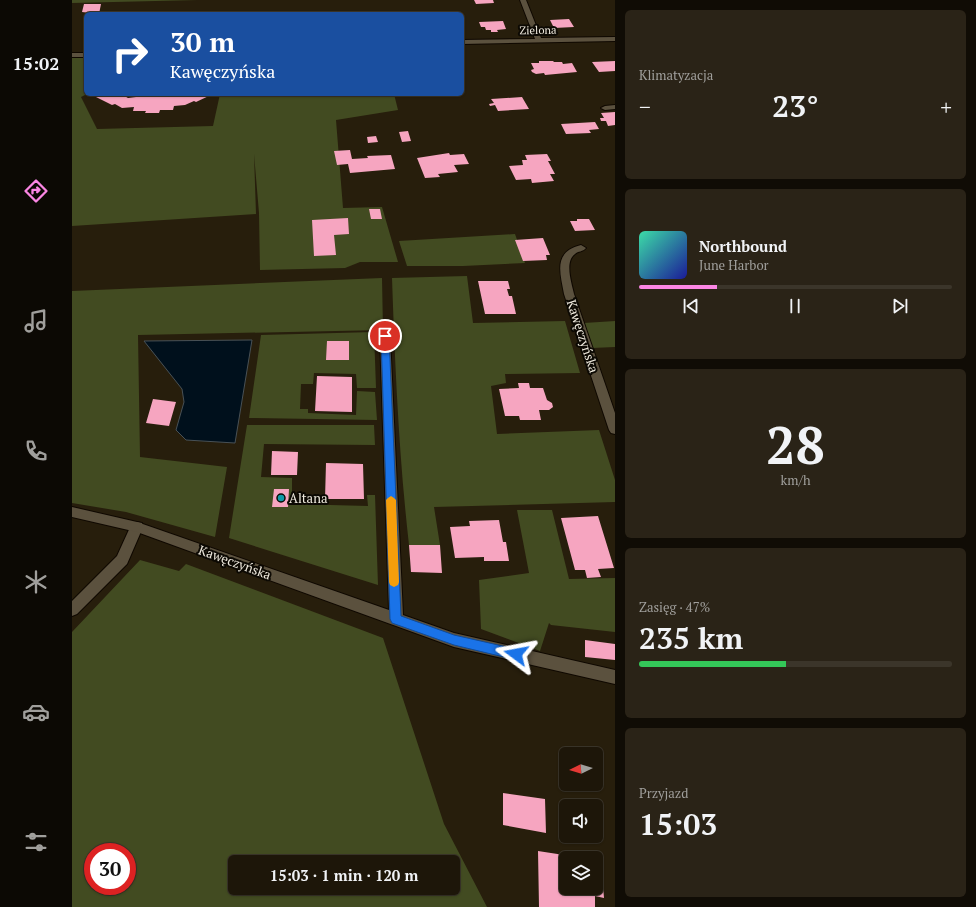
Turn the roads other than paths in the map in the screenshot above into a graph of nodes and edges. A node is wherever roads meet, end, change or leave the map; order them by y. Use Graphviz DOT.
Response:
graph roads {
  1 [pos="523,0"];
  2 [pos="615,39"];
  3 [pos="539,41"];
  4 [pos="464,42"];
  5 [pos="84,55"];
  6 [pos="72,56"];
  7 [pos="615,107"];
  8 [pos="606,108"];
  9 [pos="581,248"];
  10 [pos="385,336"];
  11 [pos="615,430"];
  12 [pos="72,512"];
  13 [pos="137,527"];
  14 [pos="72,610"];
  15 [pos="396,619"];
  16 [pos="615,677"];
  1 -- 3 [label="street"];
  2 -- 3 [label="street, Zielona"];
  3 -- 4 [label="street, Zielona"];
  5 -- 6 [label="street"];
  7 -- 8 [label="street"];
  9 -- 11 [label="street, Kawęczyńska"];
  10 -- 15 [label="street"];
  12 -- 13 [label="street, Kawęczyńska"];
  13 -- 14 [label="street"];
  13 -- 15 [label="street, Kawęczyńska"];
  15 -- 16 [label="street, Kawęczyńska"];
}
